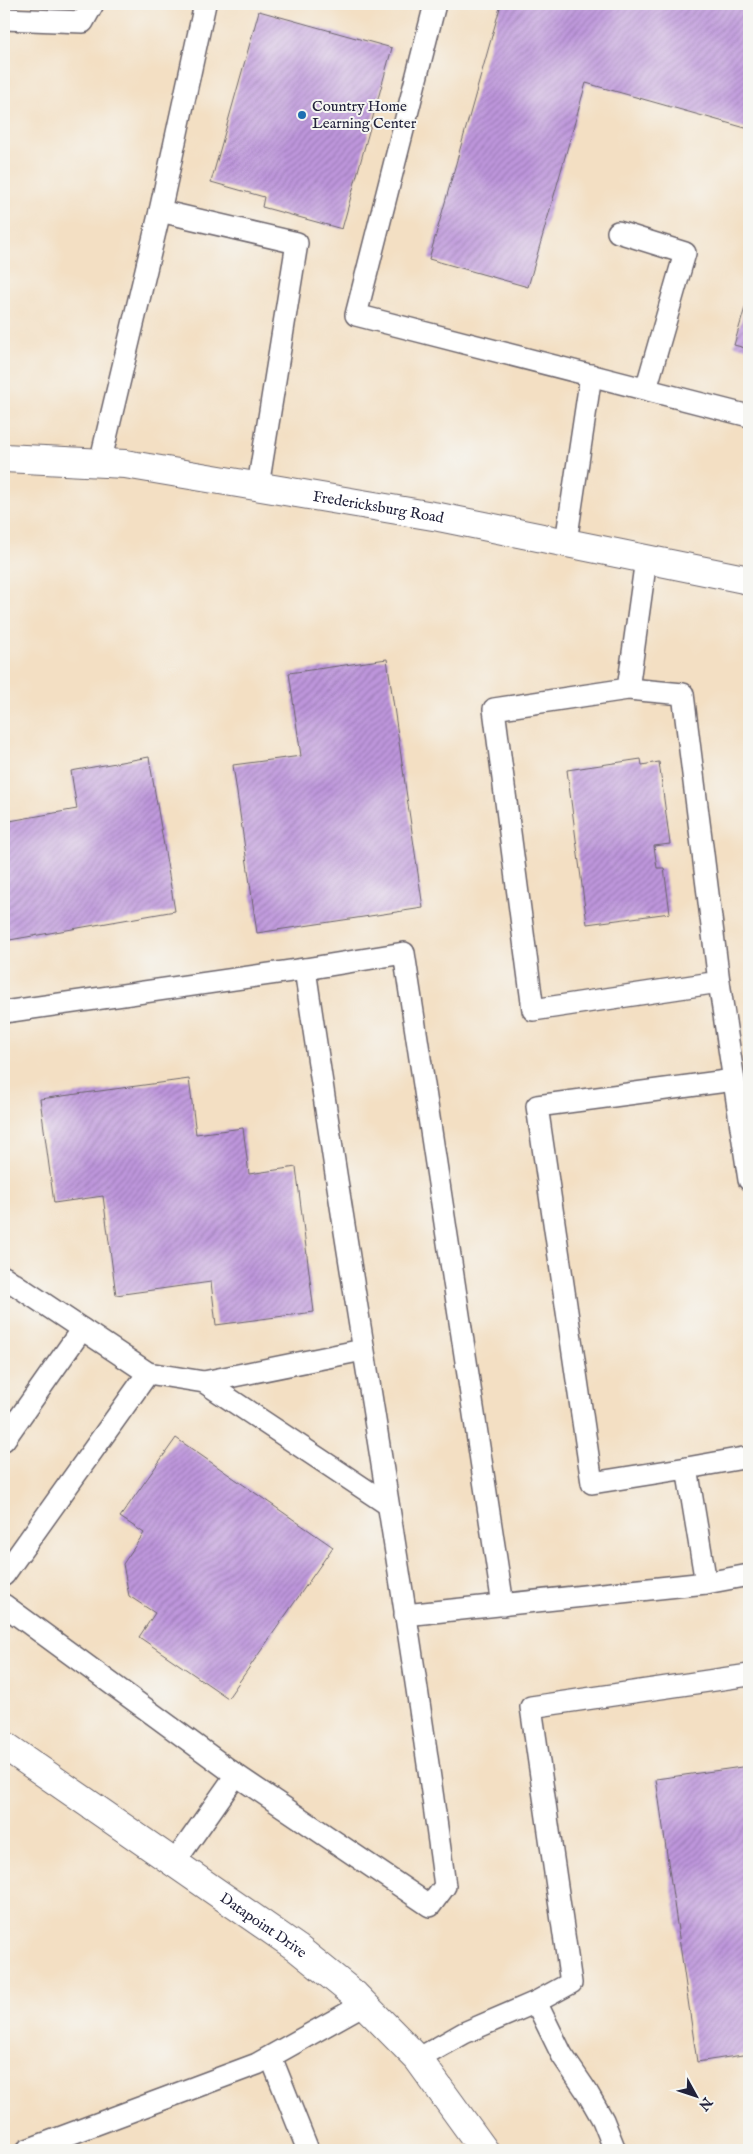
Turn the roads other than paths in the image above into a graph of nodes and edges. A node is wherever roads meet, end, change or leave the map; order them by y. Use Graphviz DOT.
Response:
graph roads {
  1 [pos="93,4"];
  2 [pos="205,4"];
  3 [pos="435,4"];
  4 [pos="4,19"];
  5 [pos="160,211"];
  6 [pos="618,232"];
  7 [pos="591,375"];
  8 [pos="646,389"];
  9 [pos="749,416"];
  10 [pos="4,458"];
  11 [pos="100,463"];
  12 [pos="258,486"];
  13 [pos="566,542"];
  14 [pos="646,559"];
  15 [pos="749,580"];
  16 [pos="628,689"];
  17 [pos="305,968"];
  18 [pos="719,982"];
  19 [pos="4,1012"];
  20 [pos="734,1080"];
  21 [pos="749,1180"];
  22 [pos="6,1283"];
  23 [pos="82,1329"];
  24 [pos="363,1350"];
  25 [pos="148,1373"];
  26 [pos="204,1382"];
  27 [pos="4,1440"];
  28 [pos="749,1458"];
  29 [pos="687,1468"];
  30 [pos="388,1504"];
  31 [pos="749,1575"];
  32 [pos="4,1576"];
  33 [pos="706,1583"];
  34 [pos="4,1605"];
  35 [pos="504,1605"];
  36 [pos="406,1615"];
  37 [pos="749,1675"];
  38 [pos="4,1745"];
  39 [pos="236,1775"];
  40 [pos="174,1863"];
  41 [pos="536,2002"];
  42 [pos="364,2004"];
  43 [pos="270,2057"];
  44 [pos="418,2059"];
  45 [pos="27,2150"];
  46 [pos="308,2150"];
  47 [pos="484,2150"];
  48 [pos="615,2150"];
  1 -- 4 [label="lane"];
  2 -- 5 [label="lane"];
  3 -- 7 [label="lane"];
  5 -- 11 [label="lane"];
  5 -- 12 [label="lane"];
  6 -- 8 [label="lane"];
  7 -- 8 [label="lane"];
  7 -- 13 [label="lane"];
  8 -- 9 [label="lane"];
  10 -- 11 [label="main road, Fredericksburg Road"];
  11 -- 12 [label="main road, Fredericksburg Road"];
  12 -- 13 [label="main road, Fredericksburg Road"];
  13 -- 14 [label="main road, Fredericksburg Road"];
  14 -- 15 [label="main road, Fredericksburg Road"];
  14 -- 16 [label="lane"];
  16 -- 18 [label="lane"];
  16 -- 18 [label="lane"];
  17 -- 19 [label="lane"];
  17 -- 24 [label="lane"];
  17 -- 35 [label="lane"];
  18 -- 20 [label="lane"];
  20 -- 21 [label="lane"];
  20 -- 29 [label="lane"];
  22 -- 23 [label="lane"];
  23 -- 25 [label="lane"];
  23 -- 27 [label="lane"];
  24 -- 26 [label="lane"];
  24 -- 30 [label="lane"];
  25 -- 26 [label="lane"];
  25 -- 32 [label="lane"];
  26 -- 30 [label="lane"];
  28 -- 29 [label="lane"];
  29 -- 33 [label="lane"];
  30 -- 36 [label="lane"];
  31 -- 33 [label="lane"];
  33 -- 35 [label="lane"];
  34 -- 39 [label="lane"];
  35 -- 36 [label="lane"];
  36 -- 39 [label="lane"];
  37 -- 41 [label="lane"];
  38 -- 40 [label="main road, Datapoint Drive"];
  39 -- 40 [label="lane"];
  40 -- 42 [label="main road, Datapoint Drive"];
  41 -- 44 [label="lane"];
  41 -- 48 [label="lane"];
  42 -- 43 [label="lane"];
  42 -- 44 [label="main road, Datapoint Drive"];
  43 -- 45 [label="lane"];
  43 -- 46 [label="lane"];
  44 -- 47 [label="main road, Datapoint Drive"];
}
